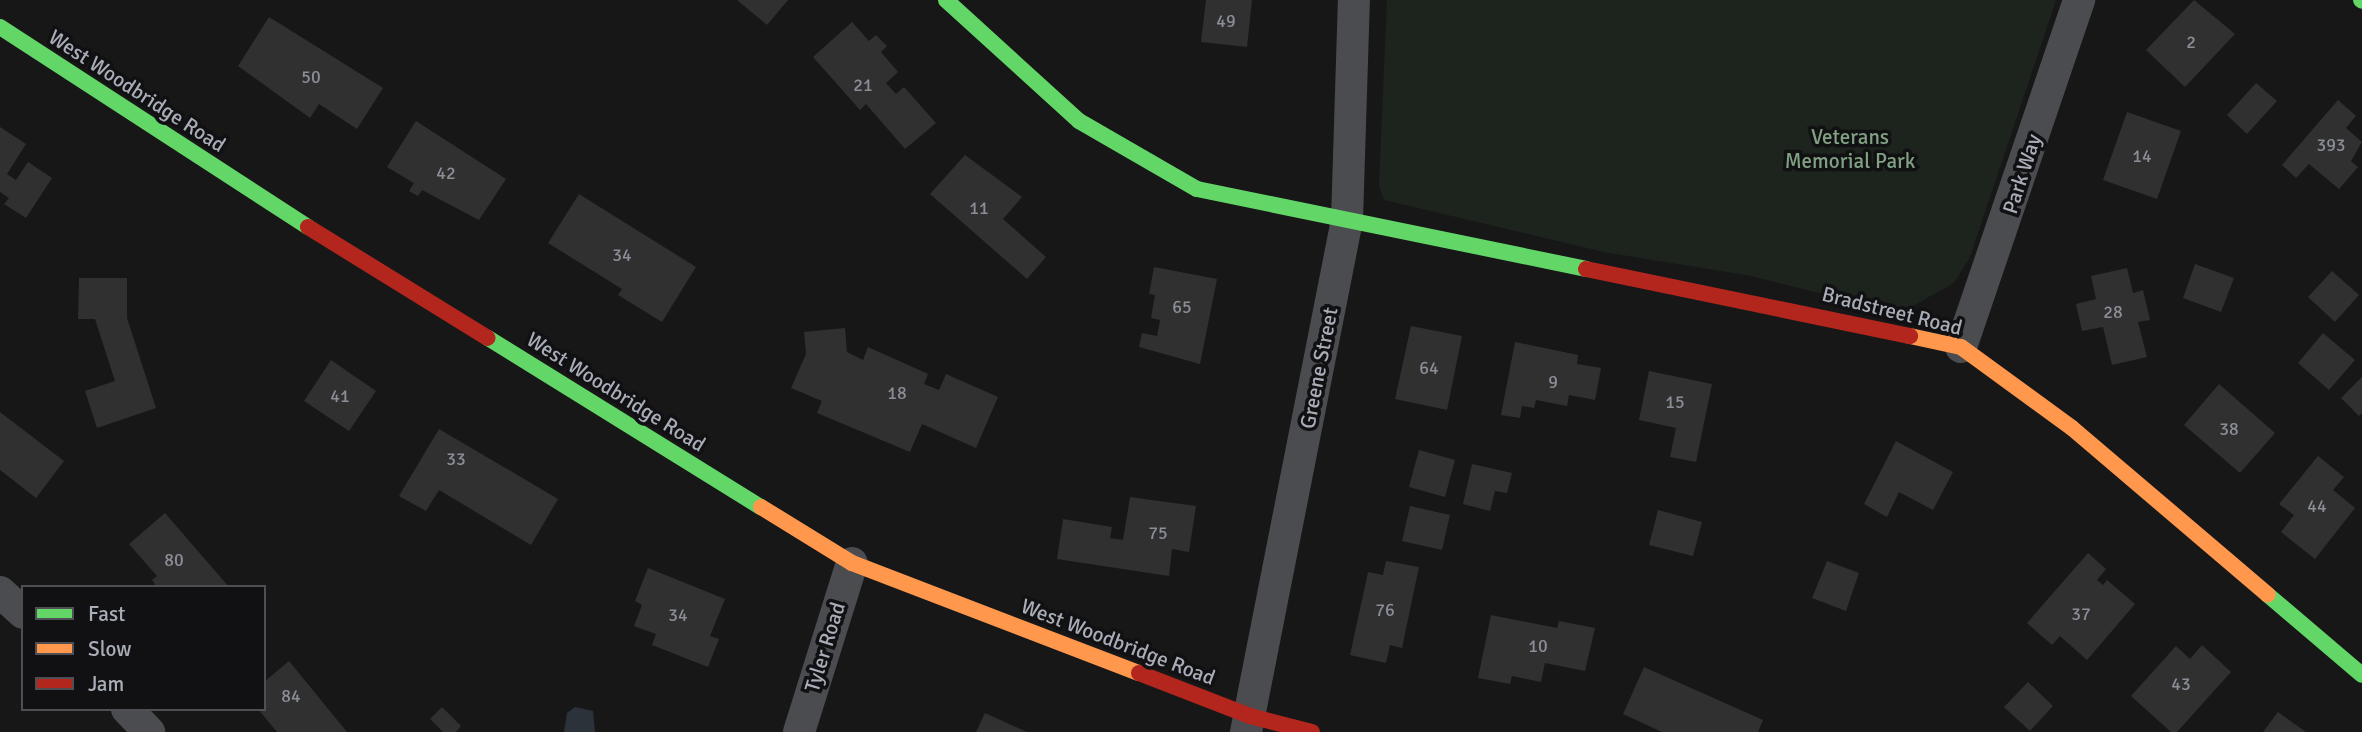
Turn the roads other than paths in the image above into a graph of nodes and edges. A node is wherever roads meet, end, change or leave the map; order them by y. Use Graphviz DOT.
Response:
graph roads {
  1 [pos="946,0"];
  2 [pos="1354,0"];
  3 [pos="2079,0"];
  4 [pos="0,27"];
  5 [pos="1347,220"];
  6 [pos="1961,347"];
  7 [pos="852,563"];
  8 [pos="0,593"];
  9 [pos="21,611"];
  10 [pos="2362,675"];
  11 [pos="129,711"];
  12 [pos="1248,724"];
  13 [pos="149,732"];
  14 [pos="799,732"];
  15 [pos="1312,732"];
  1 -- 5 [label="street, Bradstreet Road"];
  2 -- 5 [label="street, Greene Street"];
  3 -- 6 [label="street, Park Way"];
  4 -- 7 [label="street, West Woodbridge Road"];
  5 -- 6 [label="street, Bradstreet Road"];
  5 -- 12 [label="street, Greene Street"];
  6 -- 10 [label="street, Bradstreet Road"];
  7 -- 12 [label="street, West Woodbridge Road"];
  7 -- 14 [label="street, Tyler Road"];
  8 -- 9 [label="street"];
  11 -- 13 [label="street"];
  12 -- 15 [label="street, West Woodbridge Road"];
}
